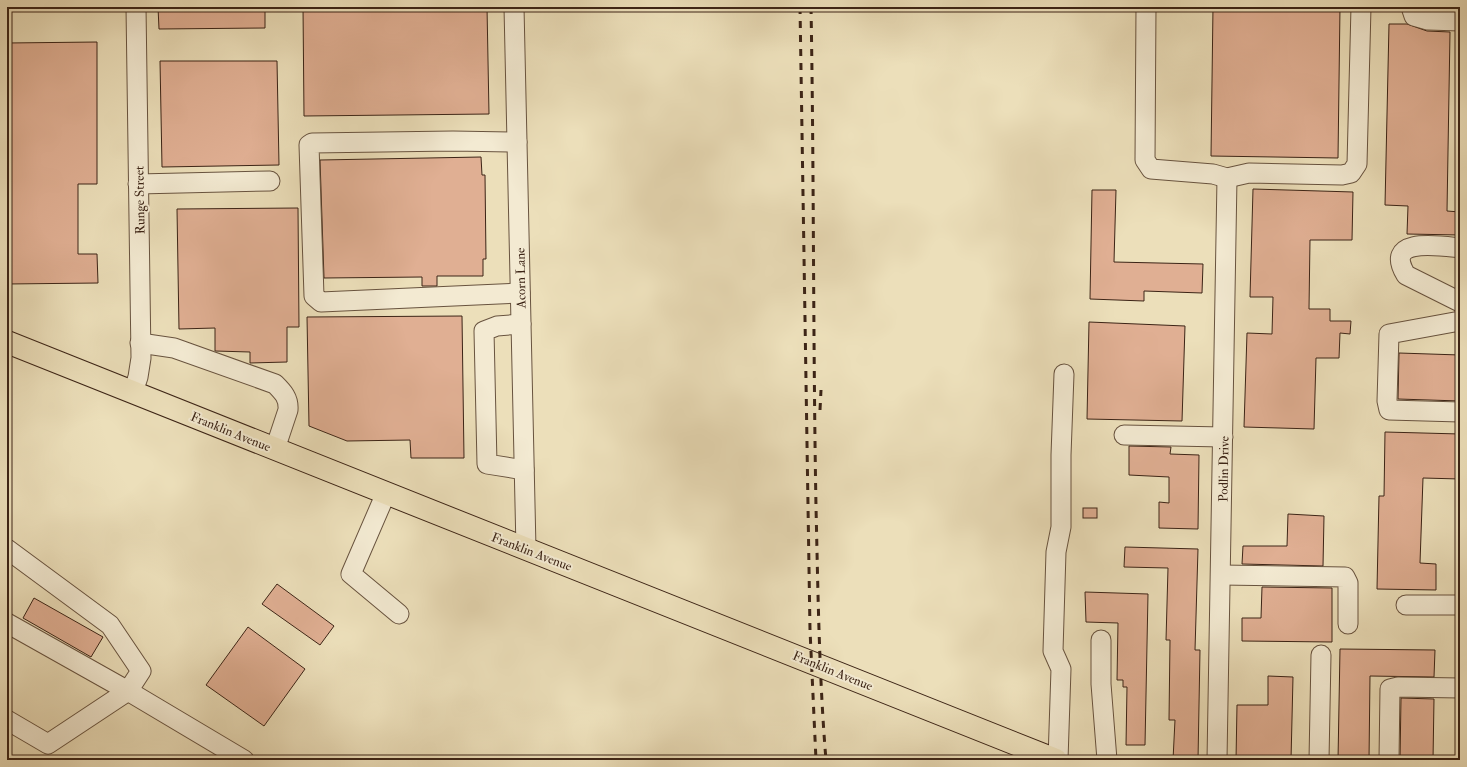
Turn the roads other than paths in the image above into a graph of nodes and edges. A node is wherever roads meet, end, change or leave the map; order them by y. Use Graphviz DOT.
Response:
graph roads {
  1 [pos="136,7"];
  2 [pos="514,7"];
  3 [pos="1146,7"];
  4 [pos="1361,7"];
  5 [pos="1411,7"];
  6 [pos="1460,20"];
  7 [pos="517,142"];
  8 [pos="1228,178"];
  9 [pos="270,181"];
  10 [pos="138,184"];
  11 [pos="1460,248"];
  12 [pos="520,293"];
  13 [pos="1460,302"];
  14 [pos="1460,321"];
  15 [pos="521,324"];
  16 [pos="7,342"];
  17 [pos="140,343"];
  18 [pos="1064,374"];
  19 [pos="133,392"];
  20 [pos="1460,412"];
  21 [pos="1124,435"];
  22 [pos="1223,437"];
  23 [pos="275,449"];
  24 [pos="524,470"];
  25 [pos="386,493"];
  26 [pos="7,549"];
  27 [pos="526,549"];
  28 [pos="1221,575"];
  29 [pos="1406,605"];
  30 [pos="1460,605"];
  31 [pos="399,614"];
  32 [pos="7,622"];
  33 [pos="1348,624"];
  34 [pos="1101,640"];
  35 [pos="1321,655"];
  36 [pos="1460,688"];
  37 [pos="128,691"];
  38 [pos="7,720"];
  39 [pos="244,760"];
  40 [pos="1057,760"];
  41 [pos="1107,760"];
  42 [pos="1217,760"];
  43 [pos="1319,760"];
  44 [pos="1389,760"];
  1 -- 10 [label="street, Runge Street"];
  2 -- 7 [label="street, Acorn Lane"];
  3 -- 8 [label="street"];
  4 -- 8 [label="street"];
  5 -- 6 [label="street"];
  7 -- 12 [label="street, Acorn Lane"];
  7 -- 12 [label="street"];
  8 -- 22 [label="street, Podlin Drive"];
  9 -- 10 [label="street"];
  10 -- 17 [label="street, Runge Street"];
  11 -- 13 [label="street"];
  12 -- 15 [label="street, Acorn Lane"];
  14 -- 20 [label="street"];
  15 -- 24 [label="street, Acorn Lane"];
  15 -- 24 [label="street"];
  16 -- 19 [label="main road, Franklin Avenue"];
  17 -- 19 [label="street, Runge Street"];
  17 -- 23 [label="street"];
  18 -- 40 [label="street"];
  19 -- 23 [label="main road, Franklin Avenue"];
  21 -- 22 [label="street"];
  22 -- 28 [label="street, Podlin Drive"];
  23 -- 25 [label="main road, Franklin Avenue"];
  24 -- 27 [label="street, Acorn Lane"];
  25 -- 27 [label="main road, Franklin Avenue"];
  25 -- 31 [label="street"];
  26 -- 37 [label="street"];
  27 -- 40 [label="main road, Franklin Avenue"];
  28 -- 33 [label="street"];
  28 -- 42 [label="street, Podlin Drive"];
  29 -- 30 [label="street"];
  32 -- 37 [label="street"];
  34 -- 41 [label="street"];
  35 -- 43 [label="street"];
  36 -- 44 [label="street"];
  37 -- 38 [label="street"];
  37 -- 39 [label="street"];
}
